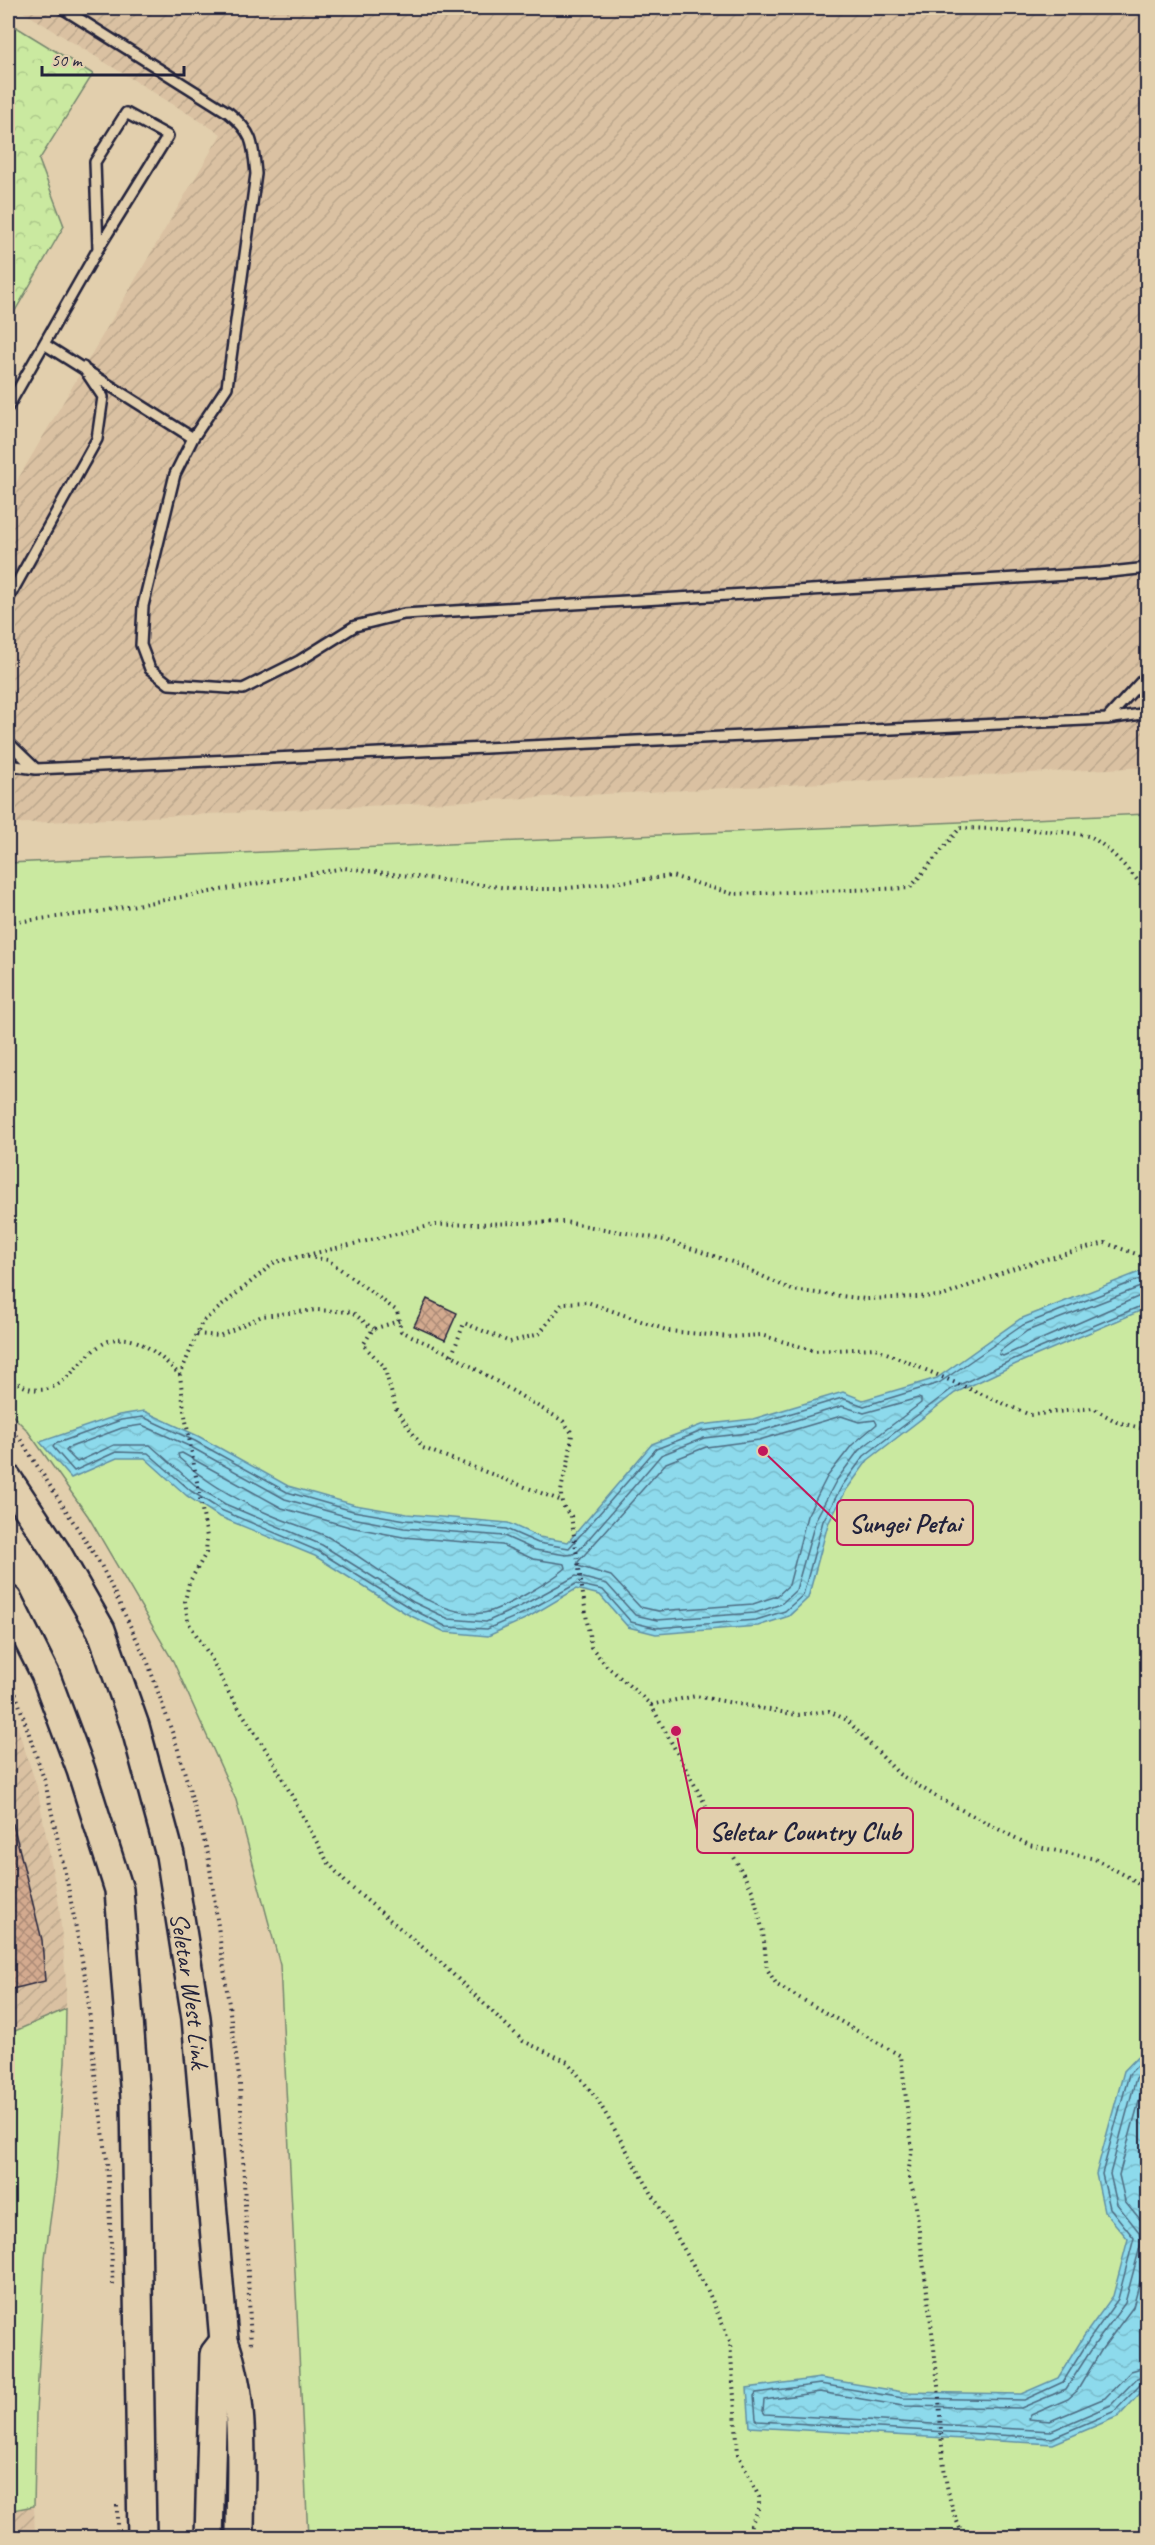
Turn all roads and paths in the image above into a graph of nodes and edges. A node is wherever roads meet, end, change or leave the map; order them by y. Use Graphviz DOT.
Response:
graph roads {
  1 [pos="62,8"];
  2 [pos="98,249"];
  3 [pos="44,344"];
  4 [pos="83,367"];
  5 [pos="8,406"];
  6 [pos="193,438"];
  7 [pos="1148,568"];
  8 [pos="8,599"];
  9 [pos="1148,674"];
  10 [pos="1148,713"];
  11 [pos="1107,719"];
  12 [pos="8,742"];
  13 [pos="8,765"];
  14 [pos="36,769"];
  15 [pos="1148,894"];
  16 [pos="8,923"];
  17 [pos="303,1256"];
  18 [pos="1146,1257"];
  19 [pos="399,1321"];
  20 [pos="373,1329"];
  21 [pos="197,1334"];
  22 [pos="452,1355"];
  23 [pos="180,1375"];
  24 [pos="8,1377"];
  25 [pos="1148,1430"];
  26 [pos="8,1479"];
  27 [pos="562,1501"];
  28 [pos="8,1600"];
  29 [pos="8,1677"];
  30 [pos="651,1705"];
  31 [pos="1148,1892"];
  32 [pos="114,2291"];
  33 [pos="224,2341"];
  34 [pos="117,2503"];
  35 [pos="117,2538"];
  36 [pos="142,2538"];
  37 [pos="209,2538"];
  38 [pos="240,2538"];
  39 [pos="750,2538"];
  40 [pos="965,2538"];
  1 -- 6 [label="lane"];
  2 -- 2 [label="lane"];
  2 -- 3 [label="lane"];
  3 -- 4 [label="lane"];
  3 -- 5 [label="lane"];
  4 -- 6 [label="lane"];
  4 -- 8 [label="lane"];
  6 -- 7 [label="lane"];
  9 -- 11 [label="lane"];
  10 -- 11 [label="lane"];
  11 -- 14 [label="lane"];
  12 -- 14 [label="lane"];
  13 -- 14 [label="lane"];
  15 -- 16 [label="path"];
  17 -- 18 [label="path"];
  17 -- 19 [label="path"];
  17 -- 21 [label="path"];
  19 -- 20 [label="path"];
  19 -- 22 [label="path"];
  20 -- 21 [label="path"];
  20 -- 27 [label="path"];
  21 -- 23 [label="path"];
  22 -- 25 [label="path"];
  22 -- 27 [label="path"];
  23 -- 24 [label="path"];
  23 -- 39 [label="path"];
  26 -- 33 [label="main road, Seletar West Link"];
  27 -- 30 [label="path"];
  28 -- 36 [label="main road"];
  29 -- 32 [label="path"];
  30 -- 31 [label="path"];
  30 -- 40 [label="path"];
  33 -- 37 [label="main road"];
  33 -- 38 [label="main road, Seletar West Link"];
  34 -- 35 [label="path"];
}
